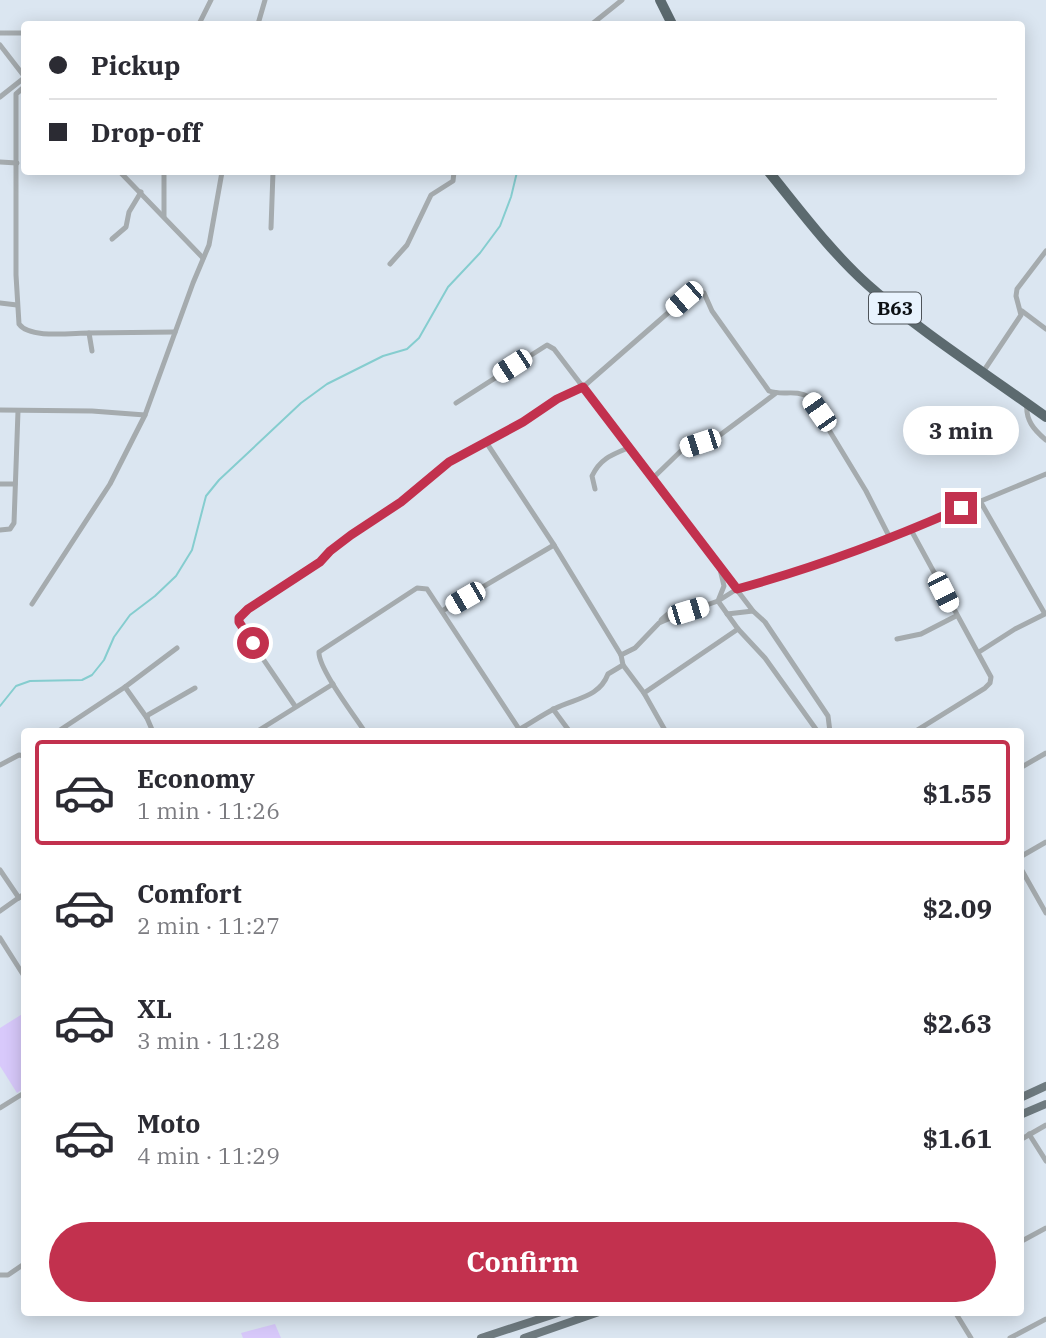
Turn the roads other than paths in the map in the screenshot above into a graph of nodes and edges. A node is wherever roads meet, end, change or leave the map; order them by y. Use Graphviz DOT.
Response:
graph roads {
  1 [pos="211,0"];
  2 [pos="265,0"];
  3 [pos="622,0"];
  4 [pos="660,0"];
  5 [pos="200,21"];
  6 [pos="259,21"];
  7 [pos="596,21"];
  8 [pos="670,21"];
  9 [pos="0,33"];
  10 [pos="21,33"];
  11 [pos="0,45"];
  12 [pos="21,73"];
  13 [pos="21,80"];
  14 [pos="21,89"];
  15 [pos="0,97"];
  16 [pos="0,162"];
  17 [pos="17,163"];
  18 [pos="123,175"];
  19 [pos="164,175"];
  20 [pos="221,175"];
  21 [pos="274,175"];
  22 [pos="454,175"];
  23 [pos="772,175"];
  24 [pos="141,192"];
  25 [pos="164,216"];
  26 [pos="271,228"];
  27 [pos="112,239"];
  28 [pos="1046,251"];
  29 [pos="203,258"];
  30 [pos="390,264"];
  31 [pos="0,303"];
  32 [pos="17,305"];
  33 [pos="1022,311"];
  34 [pos="1046,329"];
  35 [pos="175,332"];
  36 [pos="89,333"];
  37 [pos="92,351"];
  38 [pos="984,372"];
  39 [pos="583,387"];
  40 [pos="776,393"];
  41 [pos="456,403"];
  42 [pos="1027,403"];
  43 [pos="0,411"];
  44 [pos="18,411"];
  45 [pos="145,415"];
  46 [pos="1046,417"];
  47 [pos="1046,440"];
  48 [pos="486,442"];
  49 [pos="628,448"];
  50 [pos="1046,474"];
  51 [pos="653,478"];
  52 [pos="0,484"];
  53 [pos="15,484"];
  54 [pos="595,489"];
  55 [pos="980,501"];
  56 [pos="0,530"];
  57 [pos="911,530"];
  58 [pos="890,538"];
  59 [pos="554,545"];
  60 [pos="719,565"];
  61 [pos="737,589"];
  62 [pos="718,601"];
  63 [pos="32,604"];
  64 [pos="442,611"];
  65 [pos="753,611"];
  66 [pos="727,614"];
  67 [pos="1045,615"];
  68 [pos="956,616"];
  69 [pos="738,629"];
  70 [pos="897,639"];
  71 [pos="177,648"];
  72 [pos="979,652"];
  73 [pos="621,655"];
  74 [pos="623,665"];
  75 [pos="333,684"];
  76 [pos="125,687"];
  77 [pos="195,688"];
  78 [pos="644,693"];
  79 [pos="295,706"];
  80 [pos="553,709"];
  81 [pos="147,718"];
  82 [pos="63,728"];
  83 [pos="151,728"];
  84 [pos="262,728"];
  85 [pos="362,728"];
  86 [pos="519,728"];
  87 [pos="523,728"];
  88 [pos="567,728"];
  89 [pos="664,728"];
  90 [pos="815,728"];
  91 [pos="830,728"];
  92 [pos="920,728"];
  93 [pos="1046,752"];
  94 [pos="21,755"];
  95 [pos="0,765"];
  96 [pos="1024,766"];
  97 [pos="1046,842"];
  98 [pos="1024,855"];
  99 [pos="0,870"];
  100 [pos="1024,874"];
  101 [pos="21,895"];
  102 [pos="21,897"];
  103 [pos="0,911"];
  104 [pos="1046,912"];
  105 [pos="0,938"];
  106 [pos="21,971"];
  107 [pos="1046,1086"];
  108 [pos="21,1095"];
  109 [pos="1024,1096"];
  110 [pos="1046,1104"];
  111 [pos="0,1108"];
  112 [pos="1024,1113"];
  113 [pos="1046,1125"];
  114 [pos="1029,1134"];
  115 [pos="1024,1137"];
  116 [pos="1046,1161"];
  117 [pos="1046,1228"];
  118 [pos="1024,1240"];
  119 [pos="21,1266"];
  120 [pos="0,1275"];
  121 [pos="549,1316"];
  122 [pos="587,1316"];
  123 [pos="957,1316"];
  124 [pos="1046,1319"];
  125 [pos="481,1338"];
  126 [pos="524,1338"];
  127 [pos="971,1338"];
  128 [pos="1010,1338"];
  1 -- 5 [label="street"];
  2 -- 6 [label="street"];
  3 -- 7 [label="street"];
  4 -- 8 [label="highway"];
  9 -- 10 [label="street"];
  11 -- 12 [label="street"];
  13 -- 15 [label="street"];
  14 -- 17 [label="street"];
  16 -- 17 [label="street"];
  17 -- 32 [label="street"];
  18 -- 24 [label="street"];
  19 -- 25 [label="street"];
  20 -- 29 [label="street"];
  21 -- 26 [label="street"];
  22 -- 30 [label="street"];
  23 -- 38 [label="highway, B63"];
  24 -- 25 [label="street"];
  24 -- 27 [label="street"];
  25 -- 29 [label="street"];
  28 -- 33 [label="street"];
  29 -- 35 [label="street"];
  31 -- 32 [label="street"];
  32 -- 36 [label="street"];
  33 -- 34 [label="street"];
  33 -- 38 [label="street"];
  35 -- 36 [label="street"];
  35 -- 45 [label="street"];
  36 -- 37 [label="street"];
  38 -- 42 [label="highway, B63"];
  39 -- 40 [label="street"];
  39 -- 41 [label="street"];
  39 -- 48 [label="street"];
  39 -- 49 [label="street"];
  40 -- 51 [label="street"];
  40 -- 58 [label="street"];
  42 -- 46 [label="highway, B63"];
  42 -- 47 [label="street"];
  43 -- 44 [label="street"];
  44 -- 45 [label="street"];
  44 -- 53 [label="street"];
  45 -- 63 [label="street"];
  48 -- 59 [label="street"];
  48 -- 79 [label="street"];
  49 -- 51 [label="street"];
  49 -- 54 [label="street"];
  50 -- 55 [label="street"];
  51 -- 60 [label="street"];
  52 -- 53 [label="street"];
  53 -- 56 [label="street"];
  55 -- 57 [label="street"];
  55 -- 67 [label="street"];
  57 -- 58 [label="street"];
  57 -- 68 [label="street"];
  58 -- 61 [label="street"];
  59 -- 64 [label="street"];
  59 -- 73 [label="street"];
  60 -- 61 [label="street"];
  60 -- 62 [label="street"];
  61 -- 62 [label="street"];
  61 -- 65 [label="street"];
  62 -- 66 [label="street"];
  62 -- 73 [label="street"];
  64 -- 75 [label="street"];
  64 -- 86 [label="street"];
  65 -- 66 [label="street"];
  65 -- 91 [label="street"];
  66 -- 69 [label="street"];
  67 -- 72 [label="street"];
  68 -- 70 [label="street"];
  68 -- 72 [label="street"];
  69 -- 78 [label="street"];
  69 -- 90 [label="street"];
  71 -- 76 [label="street"];
  72 -- 92 [label="street"];
  73 -- 74 [label="street"];
  74 -- 78 [label="street"];
  74 -- 80 [label="street"];
  75 -- 79 [label="street"];
  75 -- 85 [label="street"];
  76 -- 81 [label="street"];
  76 -- 82 [label="street"];
  77 -- 81 [label="street"];
  78 -- 89 [label="street"];
  79 -- 84 [label="street"];
  80 -- 87 [label="street"];
  80 -- 88 [label="street"];
  81 -- 83 [label="street"];
  93 -- 96 [label="street"];
  94 -- 95 [label="street"];
  97 -- 98 [label="street"];
  99 -- 101 [label="street"];
  100 -- 104 [label="street"];
  102 -- 103 [label="street"];
  105 -- 106 [label="street"];
  107 -- 109 [label="main road"];
  108 -- 111 [label="street"];
  110 -- 112 [label="main road"];
  113 -- 114 [label="street"];
  114 -- 115 [label="street"];
  114 -- 116 [label="street"];
  117 -- 118 [label="street"];
  119 -- 120 [label="street"];
  121 -- 125 [label="main road"];
  122 -- 126 [label="main road"];
  123 -- 127 [label="street"];
  124 -- 128 [label="street"];
}
